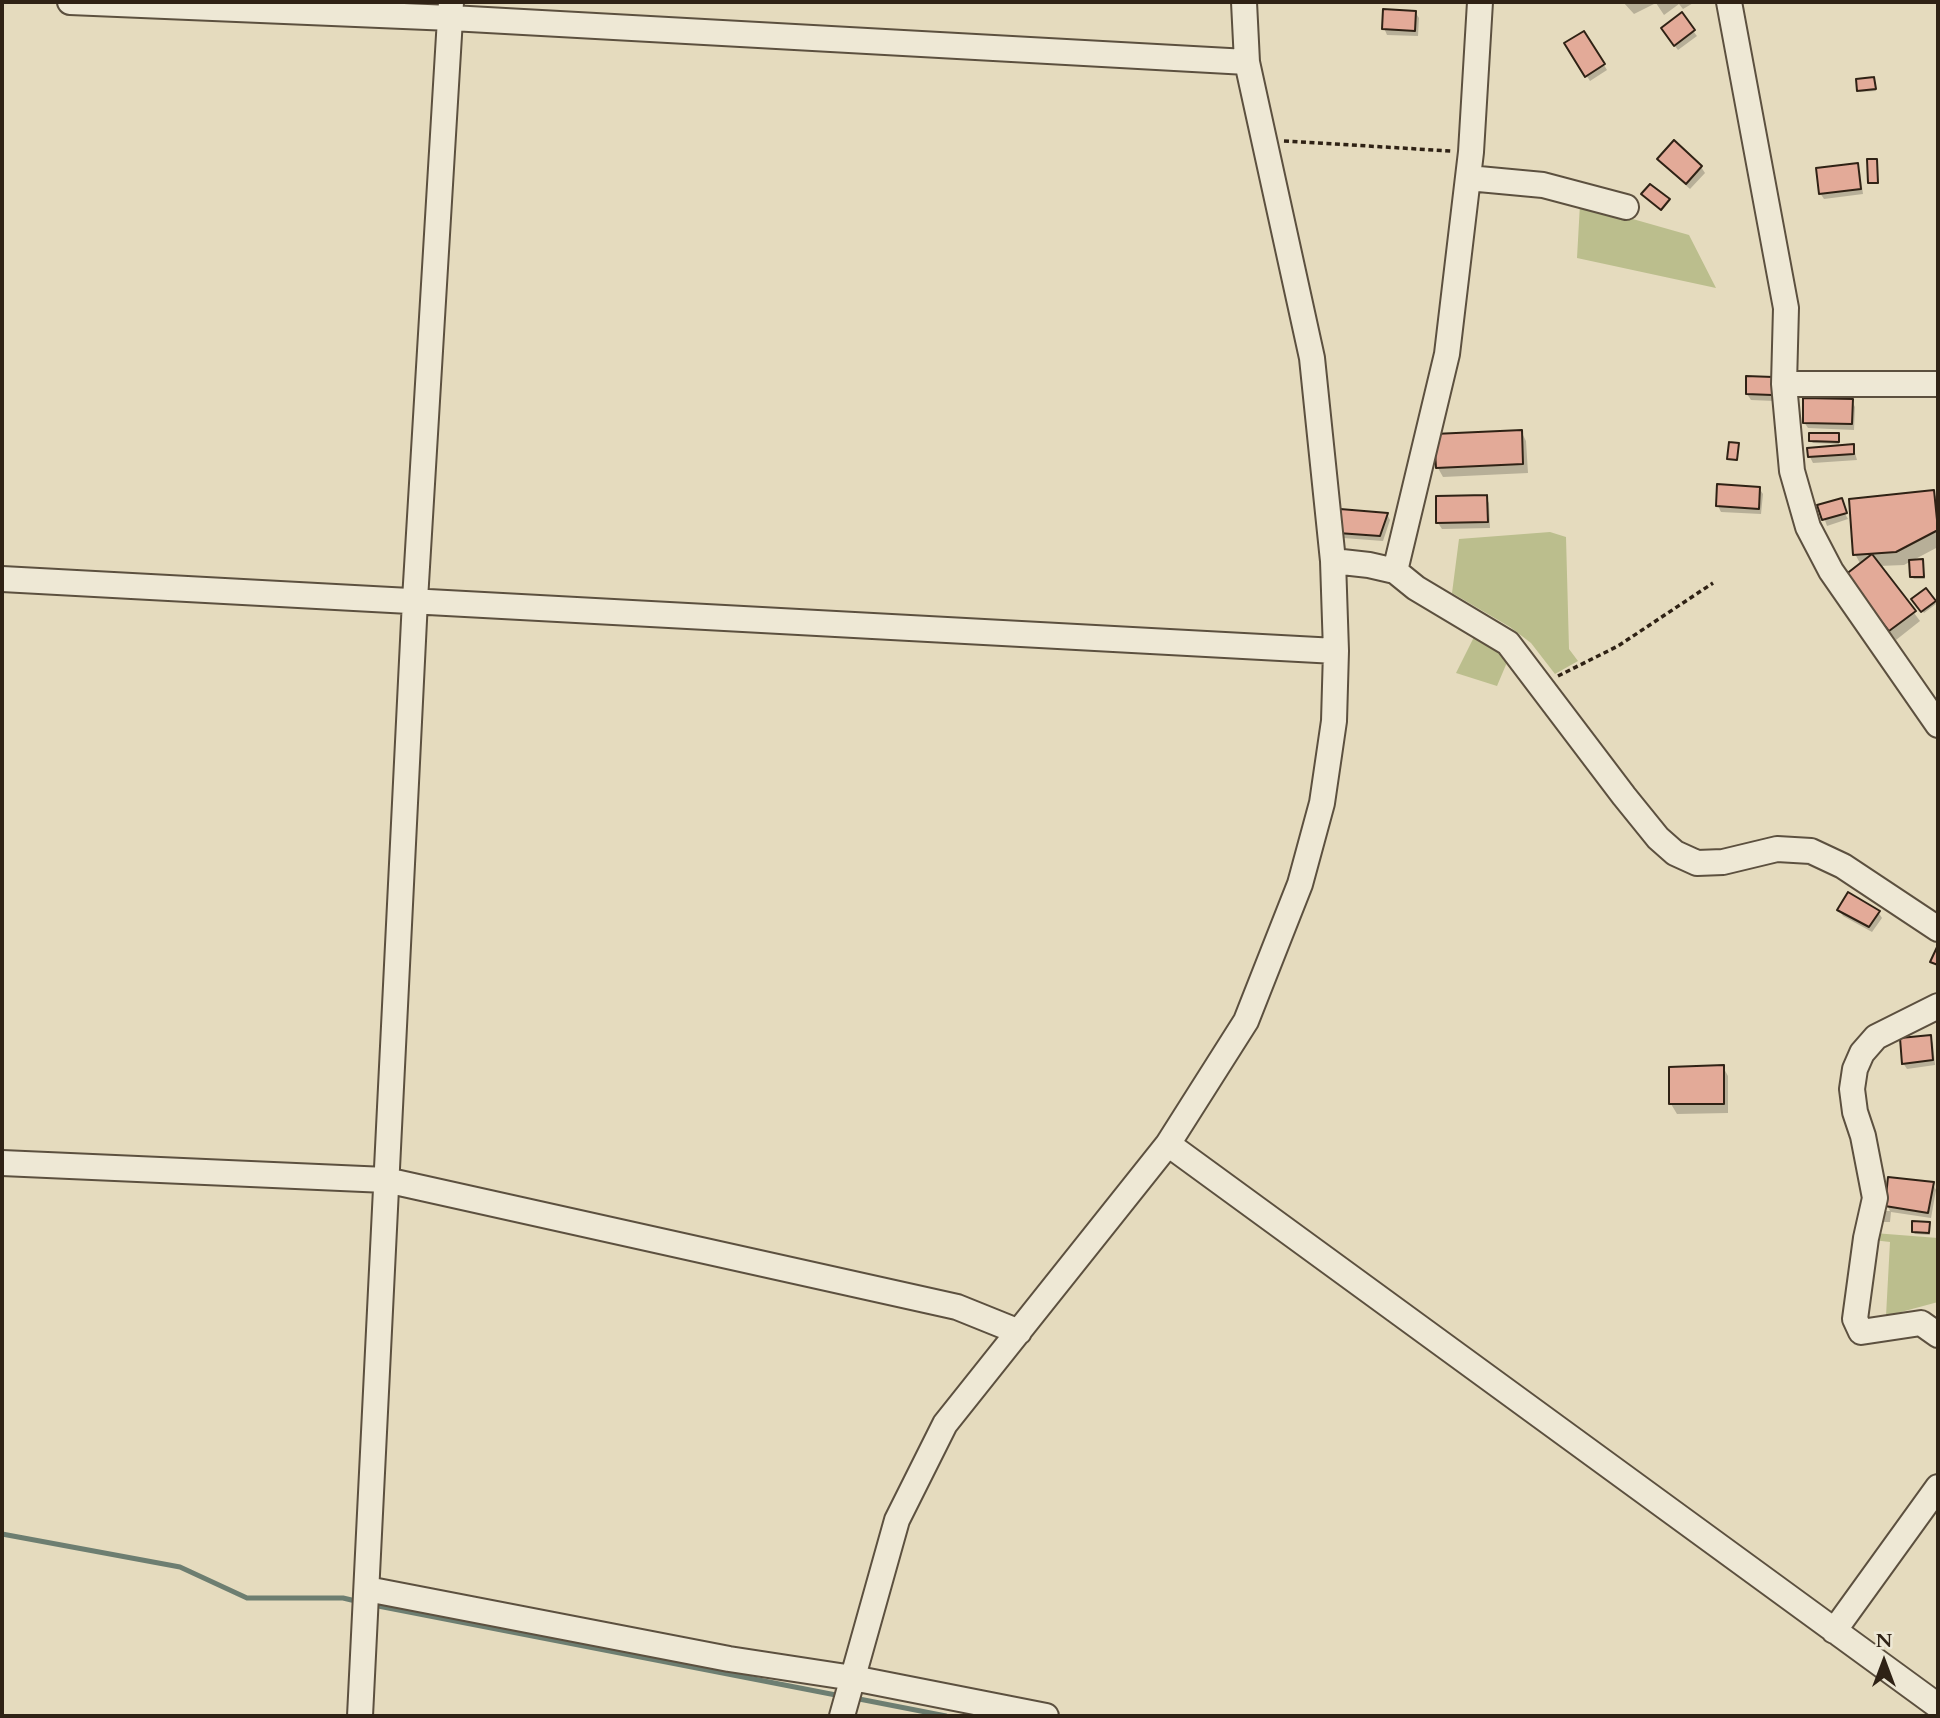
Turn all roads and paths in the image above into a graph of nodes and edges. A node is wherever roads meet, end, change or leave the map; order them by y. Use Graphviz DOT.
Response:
graph roads {
  1 [pos="69,2"];
  2 [pos="1244,2"];
  3 [pos="1480,2"];
  4 [pos="1729,2"];
  5 [pos="451,10"];
  6 [pos="1247,62"];
  7 [pos="1264,140"];
  8 [pos="1471,152"];
  9 [pos="1468,178"];
  10 [pos="1626,207"];
  11 [pos="1784,384"];
  12 [pos="1938,384"];
  13 [pos="1333,561"];
  14 [pos="1395,571"];
  15 [pos="2,579"];
  16 [pos="1713,583"];
  17 [pos="415,600"];
  18 [pos="1336,651"];
  19 [pos="1541,684"];
  20 [pos="1938,725"];
  21 [pos="1938,929"];
  22 [pos="1938,1006"];
  23 [pos="1168,1144"];
  24 [pos="2,1163"];
  25 [pos="386,1180"];
  26 [pos="1018,1332"];
  27 [pos="1938,1335"];
  28 [pos="1938,1487"];
  29 [pos="366,1600"];
  30 [pos="1834,1631"];
  31 [pos="849,1702"];
  32 [pos="1938,1706"];
  33 [pos="360,1716"];
  34 [pos="1046,1716"];
  1 -- 5 [label="street"];
  2 -- 6 [label="street"];
  3 -- 8 [label="street"];
  4 -- 11 [label="street"];
  5 -- 6 [label="street"];
  5 -- 17 [label="street"];
  6 -- 7 [label="street"];
  7 -- 8 [label="path"];
  7 -- 13 [label="street"];
  8 -- 9 [label="street"];
  9 -- 10 [label="street"];
  9 -- 14 [label="street"];
  11 -- 12 [label="street"];
  11 -- 20 [label="street"];
  13 -- 14 [label="street"];
  13 -- 18 [label="street"];
  14 -- 19 [label="street"];
  15 -- 17 [label="street"];
  16 -- 19 [label="path"];
  17 -- 18 [label="street"];
  17 -- 25 [label="street"];
  18 -- 23 [label="street"];
  19 -- 21 [label="street"];
  22 -- 27 [label="street"];
  23 -- 26 [label="street"];
  23 -- 30 [label="street"];
  24 -- 25 [label="street"];
  25 -- 26 [label="street"];
  25 -- 29 [label="street"];
  26 -- 31 [label="street"];
  28 -- 30 [label="street"];
  29 -- 31 [label="street"];
  29 -- 33 [label="street"];
  30 -- 32 [label="street"];
  31 -- 34 [label="street"];
}
